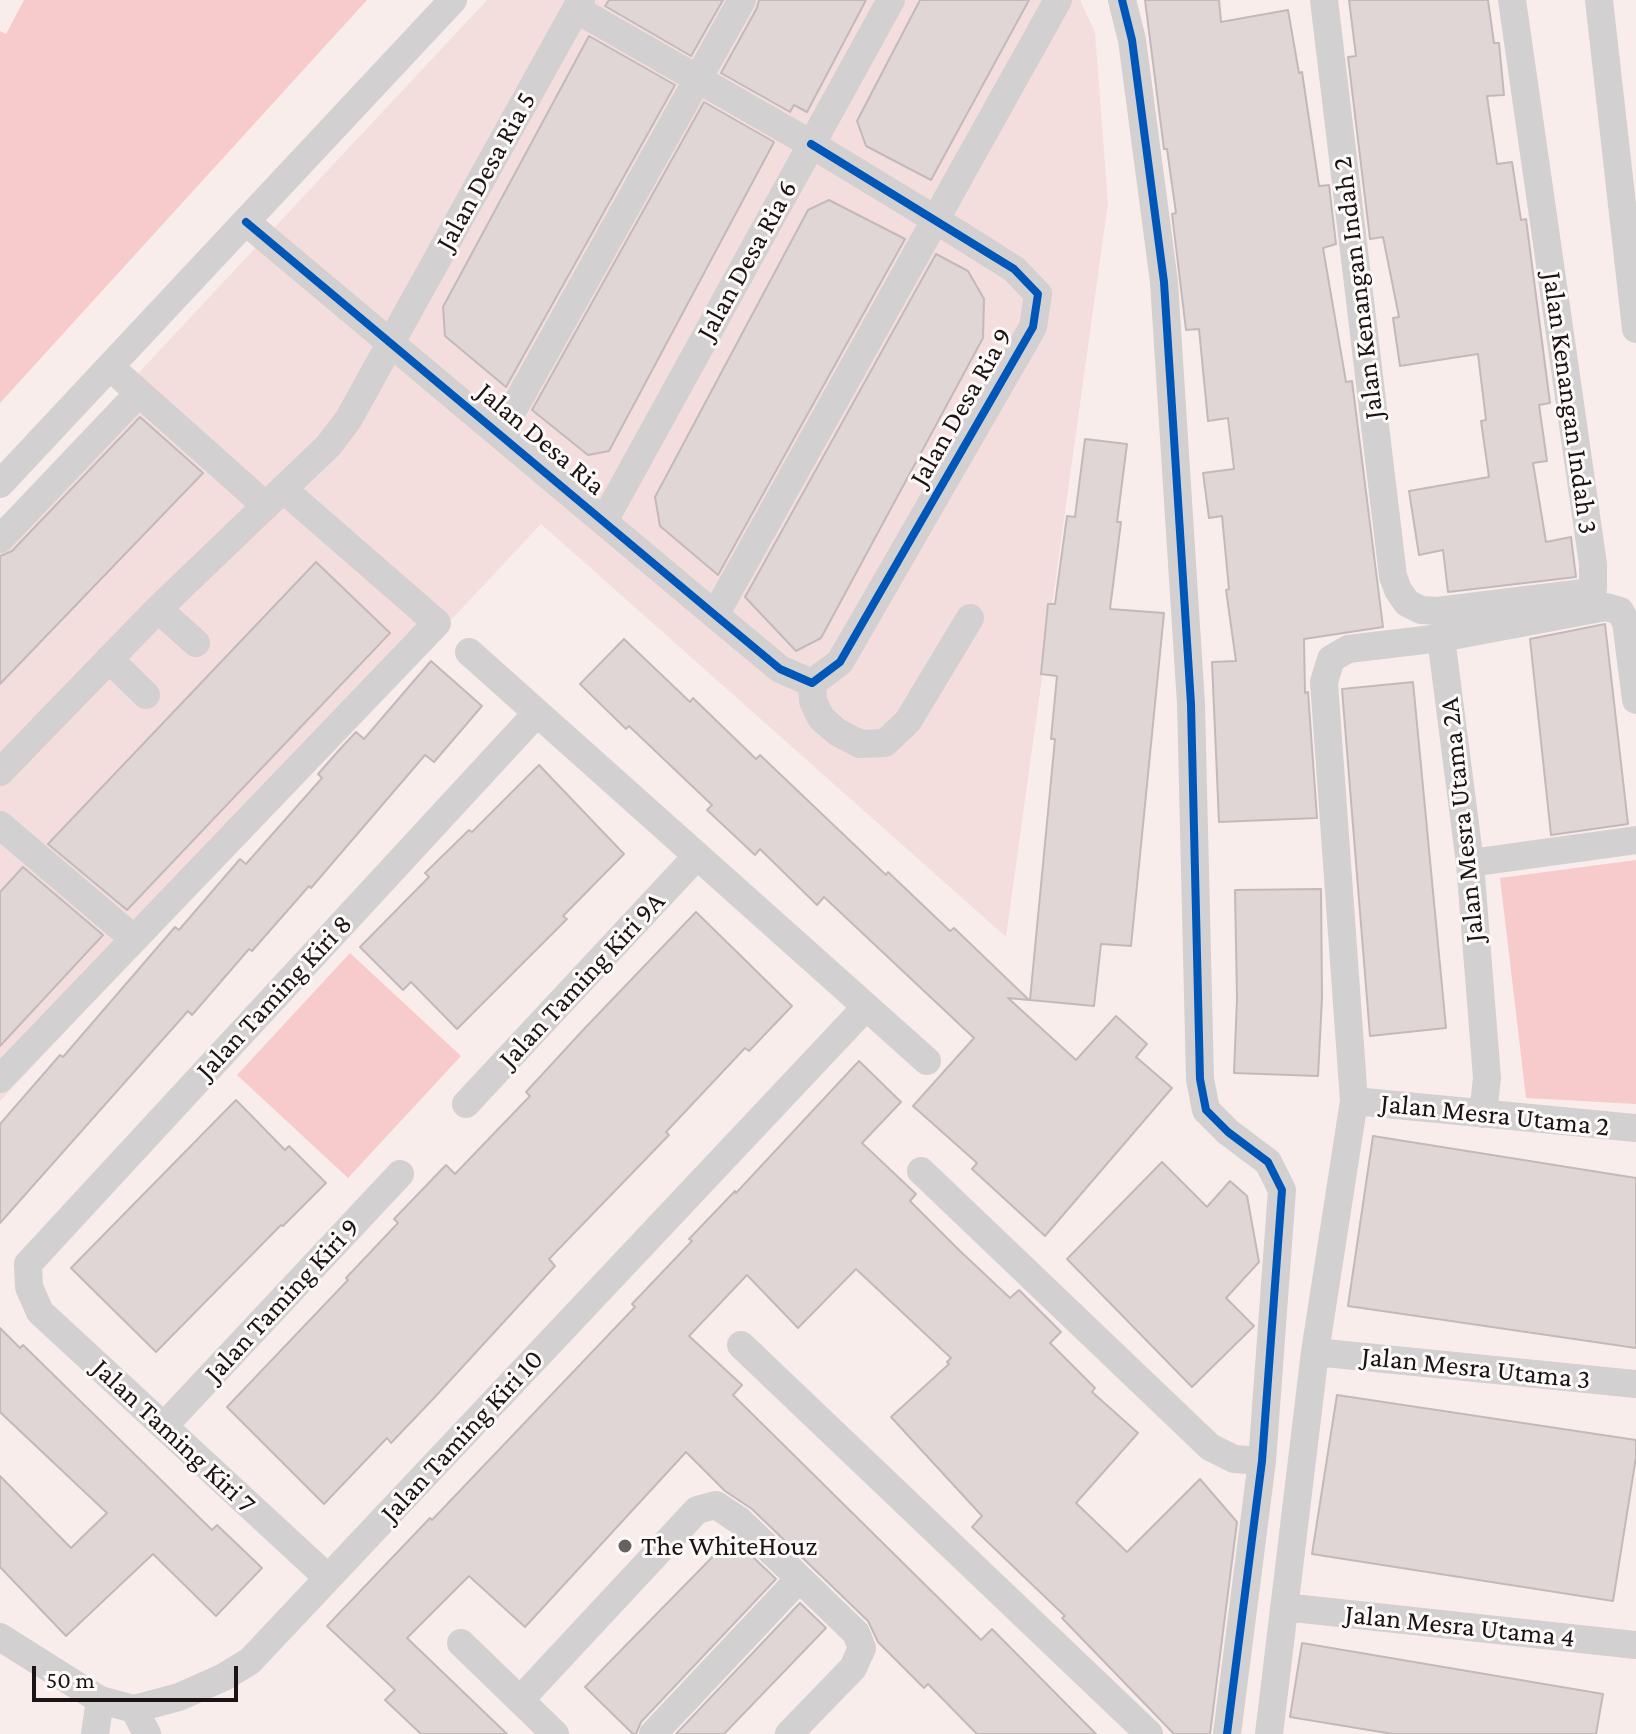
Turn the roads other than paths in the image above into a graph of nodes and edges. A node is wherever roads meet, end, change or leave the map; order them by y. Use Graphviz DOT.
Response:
graph roads {
  1 [pos="453,0"];
  2 [pos="742,0"];
  3 [pos="891,0"];
  4 [pos="1058,0"];
  5 [pos="1122,0"];
  6 [pos="1324,0"];
  7 [pos="1512,0"];
  8 [pos="1599,0"];
  9 [pos="578,4"];
  10 [pos="697,80"];
  11 [pos="811,144"];
  12 [pos="936,220"];
  13 [pos="246,222"];
  14 [pos="1636,329"];
  15 [pos="391,342"];
  16 [pos="110,367"];
  17 [pos="139,393"];
  18 [pos="500,433"];
  19 [pos="0,484"];
  20 [pos="274,497"];
  21 [pos="604,521"];
  22 [pos="0,539"];
  23 [pos="1393,576"];
  24 [pos="158,609"];
  25 [pos="715,615"];
  26 [pos="970,618"];
  27 [pos="1441,638"];
  28 [pos="196,643"];
  29 [pos="469,652"];
  30 [pos="109,659"];
  31 [pos="812,683"];
  32 [pos="146,695"];
  33 [pos="1636,700"];
  34 [pos="537,713"];
  35 [pos="0,772"];
  36 [pos="0,825"];
  37 [pos="1636,840"];
  38 [pos="697,856"];
  39 [pos="1470,863"];
  40 [pos="134,939"];
  41 [pos="866,1007"];
  42 [pos="927,1061"];
  43 [pos="0,1079"];
  44 [pos="1354,1101"];
  45 [pos="466,1104"];
  46 [pos="1483,1114"];
  47 [pos="1636,1128"];
  48 [pos="921,1171"];
  49 [pos="400,1174"];
  50 [pos="29,1287"];
  51 [pos="741,1345"];
  52 [pos="1315,1352"];
  53 [pos="1636,1384"];
  54 [pos="164,1426"];
  55 [pos="1262,1461"];
  56 [pos="328,1578"];
  57 [pos="799,1579"];
  58 [pos="1284,1607"];
  59 [pos="0,1637"];
  60 [pos="461,1643"];
  61 [pos="1636,1645"];
  62 [pos="100,1700"];
  63 [pos="520,1700"];
  64 [pos="134,1709"];
  65 [pos="95,1734"];
  66 [pos="147,1734"];
  67 [pos="555,1734"];
  68 [pos="653,1734"];
  69 [pos="789,1734"];
  70 [pos="1149,1734"];
  71 [pos="1227,1734"];
  72 [pos="1269,1734"];
  1 -- 13 [label="street"];
  2 -- 10 [label="street"];
  3 -- 11 [label="street, Jalan Desa Ria 6"];
  4 -- 12 [label="street"];
  5 -- 55 [label="street"];
  6 -- 23 [label="street, Jalan Kenangan Indah 2"];
  7 -- 23 [label="street, Jalan Kenangan Indah 3"];
  8 -- 14 [label="street"];
  9 -- 10 [label="street, Jalan Desa Ria 9"];
  9 -- 15 [label="street, Jalan Desa Ria 5"];
  10 -- 11 [label="street, Jalan Desa Ria 9"];
  10 -- 18 [label="street"];
  11 -- 12 [label="street, Jalan Desa Ria 9"];
  11 -- 21 [label="street, Jalan Desa Ria 6"];
  12 -- 25 [label="street"];
  12 -- 31 [label="street, Jalan Desa Ria 9"];
  13 -- 15 [label="street, Jalan Desa Ria"];
  13 -- 16 [label="street"];
  15 -- 18 [label="street, Jalan Desa Ria"];
  15 -- 20 [label="street, Jalan Desa Ria 5"];
  16 -- 17 [label="street"];
  16 -- 19 [label="street"];
  17 -- 20 [label="street"];
  17 -- 22 [label="street"];
  18 -- 21 [label="street, Jalan Desa Ria"];
  20 -- 24 [label="street, Jalan Desa Ria 5"];
  20 -- 40 [label="street"];
  21 -- 25 [label="street, Jalan Desa Ria"];
  24 -- 28 [label="street"];
  24 -- 30 [label="street, Jalan Desa Ria 5"];
  25 -- 31 [label="street, Jalan Desa Ria"];
  26 -- 31 [label="street"];
  27 -- 33 [label="street"];
  27 -- 39 [label="street, Jalan Mesra Utama 2A"];
  27 -- 44 [label="street"];
  29 -- 34 [label="street"];
  30 -- 32 [label="street"];
  30 -- 35 [label="street, Jalan Desa Ria 5"];
  34 -- 38 [label="street"];
  34 -- 50 [label="street, Jalan Taming Kiri 8"];
  36 -- 40 [label="street"];
  37 -- 39 [label="street"];
  38 -- 41 [label="street"];
  38 -- 45 [label="street, Jalan Taming Kiri 9A"];
  39 -- 46 [label="street, Jalan Mesra Utama 2A"];
  40 -- 43 [label="street"];
  41 -- 42 [label="street"];
  41 -- 56 [label="street, Jalan Taming Kiri 10"];
  44 -- 46 [label="street, Jalan Mesra Utama 2"];
  44 -- 52 [label="street"];
  46 -- 47 [label="street, Jalan Mesra Utama 2"];
  48 -- 55 [label="street"];
  49 -- 54 [label="street, Jalan Taming Kiri 9"];
  50 -- 54 [label="street, Jalan Taming Kiri 7"];
  51 -- 70 [label="street"];
  52 -- 53 [label="street, Jalan Mesra Utama 3"];
  52 -- 58 [label="street"];
  54 -- 56 [label="street, Jalan Taming Kiri 7"];
  55 -- 71 [label="street"];
  56 -- 64 [label="street, Jalan Taming Kiri 10"];
  57 -- 63 [label="street"];
  57 -- 68 [label="street"];
  57 -- 69 [label="street"];
  58 -- 61 [label="street, Jalan Mesra Utama 4"];
  58 -- 72 [label="street"];
  59 -- 62 [label="street, Jalan Taming Kiri 10"];
  60 -- 63 [label="street"];
  62 -- 64 [label="street, Jalan Taming Kiri 10"];
  62 -- 65 [label="street"];
  63 -- 67 [label="street"];
  64 -- 66 [label="street"];
}
